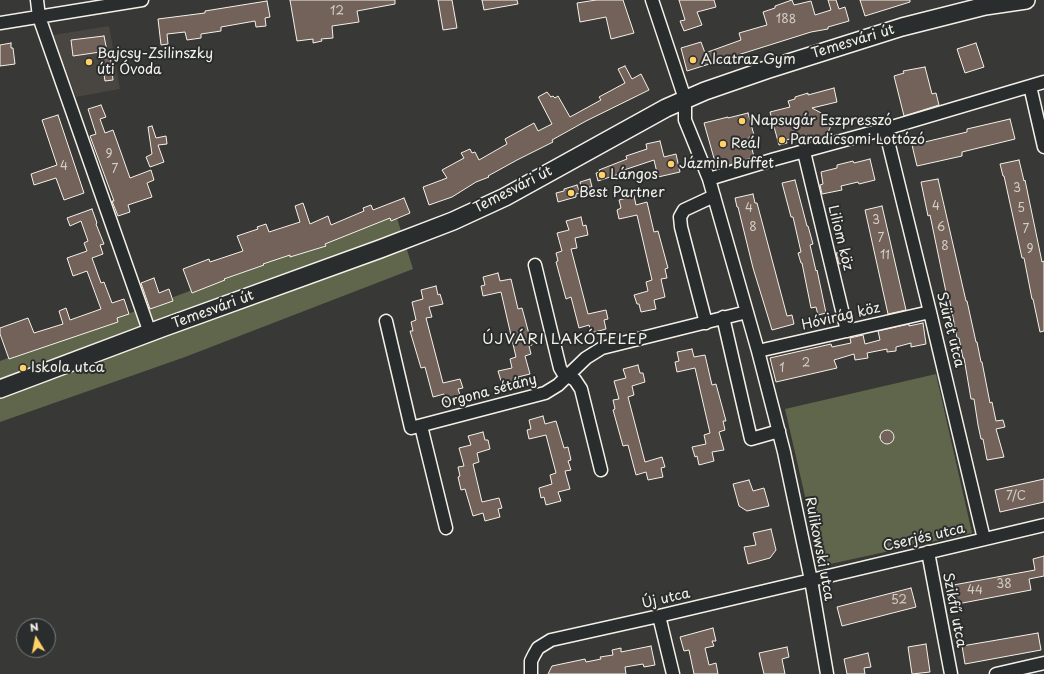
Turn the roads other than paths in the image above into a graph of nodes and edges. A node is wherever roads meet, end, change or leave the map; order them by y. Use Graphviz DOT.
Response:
graph roads {
  1 [pos="37,0"];
  2 [pos="142,0"];
  3 [pos="652,0"];
  4 [pos="1026,0"];
  5 [pos="39,17"];
  6 [pos="0,24"];
  7 [pos="1044,82"];
  8 [pos="1030,86"];
  9 [pos="685,99"];
  10 [pos="885,129"];
  11 [pos="1044,147"];
  12 [pos="804,152"];
  13 [pos="709,180"];
  14 [pos="714,196"];
  15 [pos="535,265"];
  16 [pos="747,312"];
  17 [pos="930,312"];
  18 [pos="723,318"];
  19 [pos="386,321"];
  20 [pos="706,323"];
  21 [pos="847,331"];
  22 [pos="150,333"];
  23 [pos="758,350"];
  24 [pos="569,376"];
  25 [pos="0,389"];
  26 [pos="416,427"];
  27 [pos="779,431"];
  28 [pos="601,470"];
  29 [pos="1044,525"];
  30 [pos="446,528"];
  31 [pos="984,539"];
  32 [pos="928,552"];
  33 [pos="811,580"];
  34 [pos="660,616"];
  35 [pos="1044,663"];
  36 [pos="531,674"];
  37 [pos="673,674"];
  38 [pos="827,674"];
  39 [pos="951,674"];
  40 [pos="996,674"];
  1 -- 5 [label="street"];
  2 -- 5 [label="street"];
  3 -- 9 [label="street, Rulikowski utca"];
  4 -- 9 [label="street, Temesvári út"];
  5 -- 6 [label="street"];
  5 -- 22 [label="street"];
  7 -- 8 [label="street"];
  8 -- 10 [label="street"];
  8 -- 11 [label="street"];
  9 -- 13 [label="street, Rulikowski utca"];
  9 -- 22 [label="street, Temesvári út"];
  10 -- 12 [label="street"];
  10 -- 17 [label="street, Szüret utca"];
  12 -- 13 [label="street"];
  12 -- 21 [label="street, Liliom köz"];
  13 -- 14 [label="street, Rulikowski utca"];
  14 -- 16 [label="street, Rulikowski utca"];
  14 -- 20 [label="street"];
  15 -- 24 [label="street"];
  16 -- 18 [label="street, Orgona sétány"];
  16 -- 23 [label="street, Rulikowski utca"];
  17 -- 21 [label="street, Hóvirág köz"];
  17 -- 31 [label="street, Szüret utca"];
  18 -- 20 [label="street, Orgona sétány"];
  18 -- 27 [label="street"];
  19 -- 26 [label="street"];
  20 -- 24 [label="street, Orgona sétány"];
  21 -- 23 [label="street, Hóvirág köz"];
  22 -- 25 [label="street, Temesvári út"];
  23 -- 27 [label="street, Rulikowski utca"];
  24 -- 26 [label="street, Orgona sétány"];
  24 -- 28 [label="street"];
  26 -- 30 [label="street"];
  27 -- 33 [label="street, Rulikowski utca"];
  29 -- 31 [label="street, Cserjés utca"];
  31 -- 32 [label="street, Cserjés utca"];
  32 -- 33 [label="street, Cserjés utca"];
  32 -- 39 [label="street, Szikfű utca"];
  33 -- 34 [label="street, Új utca"];
  33 -- 38 [label="street, Rulikowski utca"];
  34 -- 36 [label="street, Új utca"];
  34 -- 37 [label="street"];
  35 -- 40 [label="street"];
}
